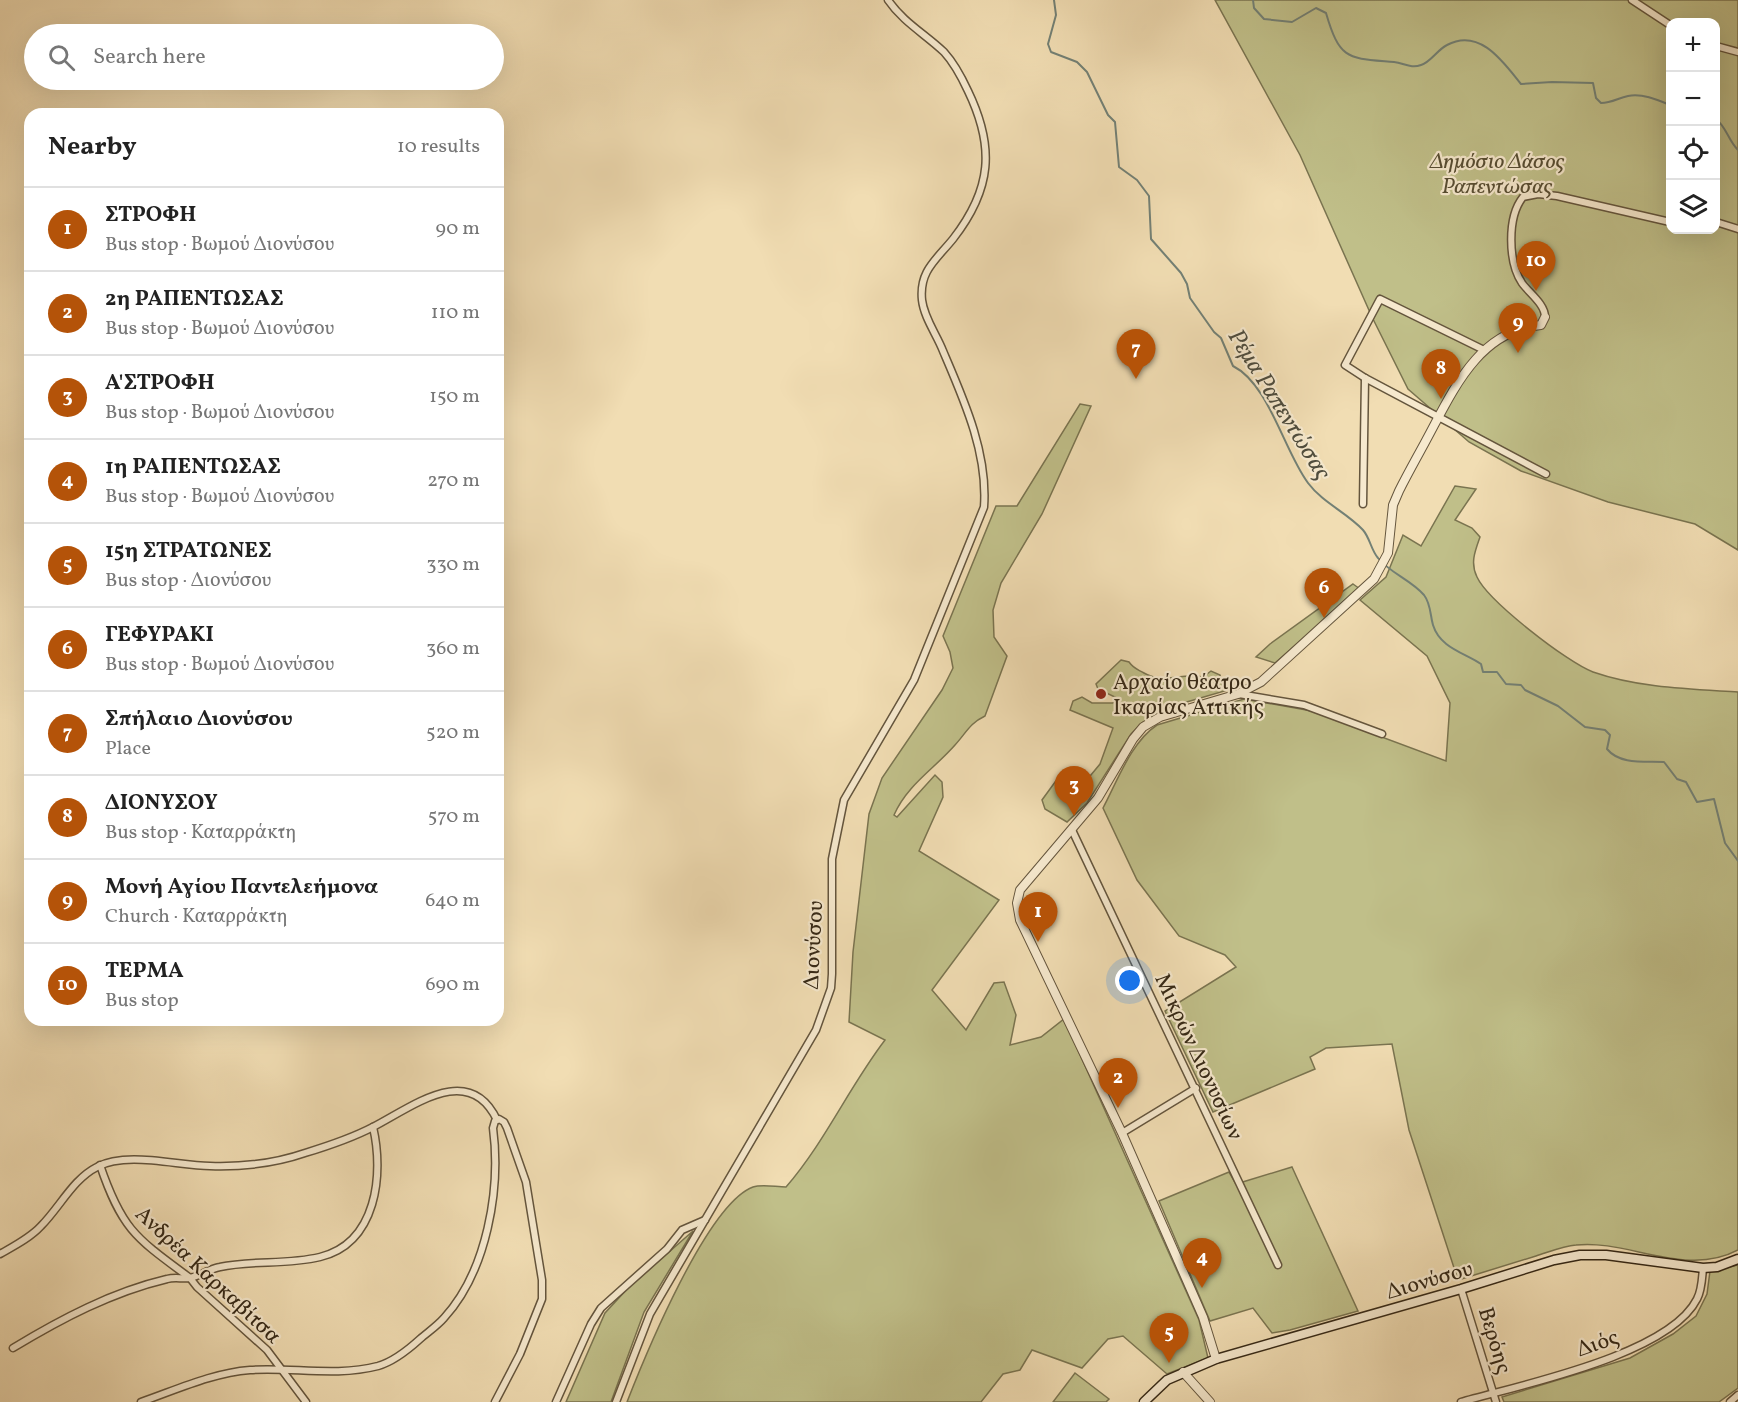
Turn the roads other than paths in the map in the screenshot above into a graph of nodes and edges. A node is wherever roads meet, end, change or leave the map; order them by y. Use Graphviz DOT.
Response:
graph roads {
  1 [pos="888,0"];
  2 [pos="1632,0"];
  3 [pos="1666,22"];
  4 [pos="1720,47"];
  5 [pos="1738,52"];
  6 [pos="1666,221"];
  7 [pos="1720,223"];
  8 [pos="1738,229"];
  9 [pos="1545,317"];
  10 [pos="1484,350"];
  11 [pos="1365,378"];
  12 [pos="1438,417"];
  13 [pos="1546,474"];
  14 [pos="1363,504"];
  15 [pos="1238,694"];
  16 [pos="1382,734"];
  17 [pos="1072,830"];
  18 [pos="1196,1088"];
  19 [pos="498,1120"];
  20 [pos="373,1127"];
  21 [pos="1122,1133"];
  22 [pos="100,1165"];
  23 [pos="706,1219"];
  24 [pos="0,1254"];
  25 [pos="1738,1259"];
  26 [pos="1278,1265"];
  27 [pos="1703,1268"];
  28 [pos="190,1278"];
  29 [pos="1461,1289"];
  30 [pos="13,1348"];
  31 [pos="1216,1359"];
  32 [pos="285,1371"];
  33 [pos="1183,1372"];
  34 [pos="1493,1393"];
  35 [pos="1738,1395"];
  36 [pos="141,1402"];
  37 [pos="306,1402"];
  38 [pos="495,1402"];
  39 [pos="556,1402"];
  40 [pos="616,1402"];
  41 [pos="1144,1402"];
  42 [pos="1210,1402"];
  43 [pos="1461,1402"];
  44 [pos="1496,1402"];
  45 [pos="1730,1402"];
  1 -- 23 [label="street, Διονύσου"];
  2 -- 3 [label="street"];
  4 -- 5 [label="street"];
  6 -- 9 [label="street"];
  7 -- 8 [label="street"];
  9 -- 10 [label="street"];
  10 -- 11 [label="street"];
  10 -- 12 [label="street"];
  11 -- 12 [label="street"];
  11 -- 14 [label="street"];
  12 -- 13 [label="street"];
  12 -- 15 [label="street"];
  15 -- 16 [label="street"];
  15 -- 17 [label="street"];
  17 -- 18 [label="street, Μικρών Διονυσίων"];
  17 -- 21 [label="street"];
  18 -- 21 [label="street"];
  18 -- 26 [label="street, Μικρών Διονυσίων"];
  19 -- 20 [label="street"];
  19 -- 32 [label="street"];
  19 -- 38 [label="street"];
  20 -- 22 [label="street"];
  20 -- 28 [label="street"];
  21 -- 31 [label="street"];
  22 -- 24 [label="street"];
  22 -- 28 [label="street, Ανδρέα Καρκαβίτσα"];
  23 -- 39 [label="street"];
  23 -- 40 [label="street, Διονύσου"];
  25 -- 27 [label="main road, Διονύσου"];
  27 -- 29 [label="main road, Διονύσου"];
  27 -- 34 [label="street, Διός"];
  28 -- 30 [label="street"];
  28 -- 32 [label="street, Ανδρέα Καρκαβίτσα"];
  29 -- 31 [label="main road, Διονύσου"];
  29 -- 34 [label="street, Βερόης"];
  31 -- 33 [label="main road, Διονύσου"];
  32 -- 36 [label="street"];
  32 -- 37 [label="street, Ανδρέα Καρκαβίτσα"];
  33 -- 41 [label="main road, Διονύσου"];
  33 -- 42 [label="street"];
  34 -- 43 [label="street, Διός"];
  34 -- 44 [label="street, Βερόης"];
  35 -- 45 [label="street"];
}
